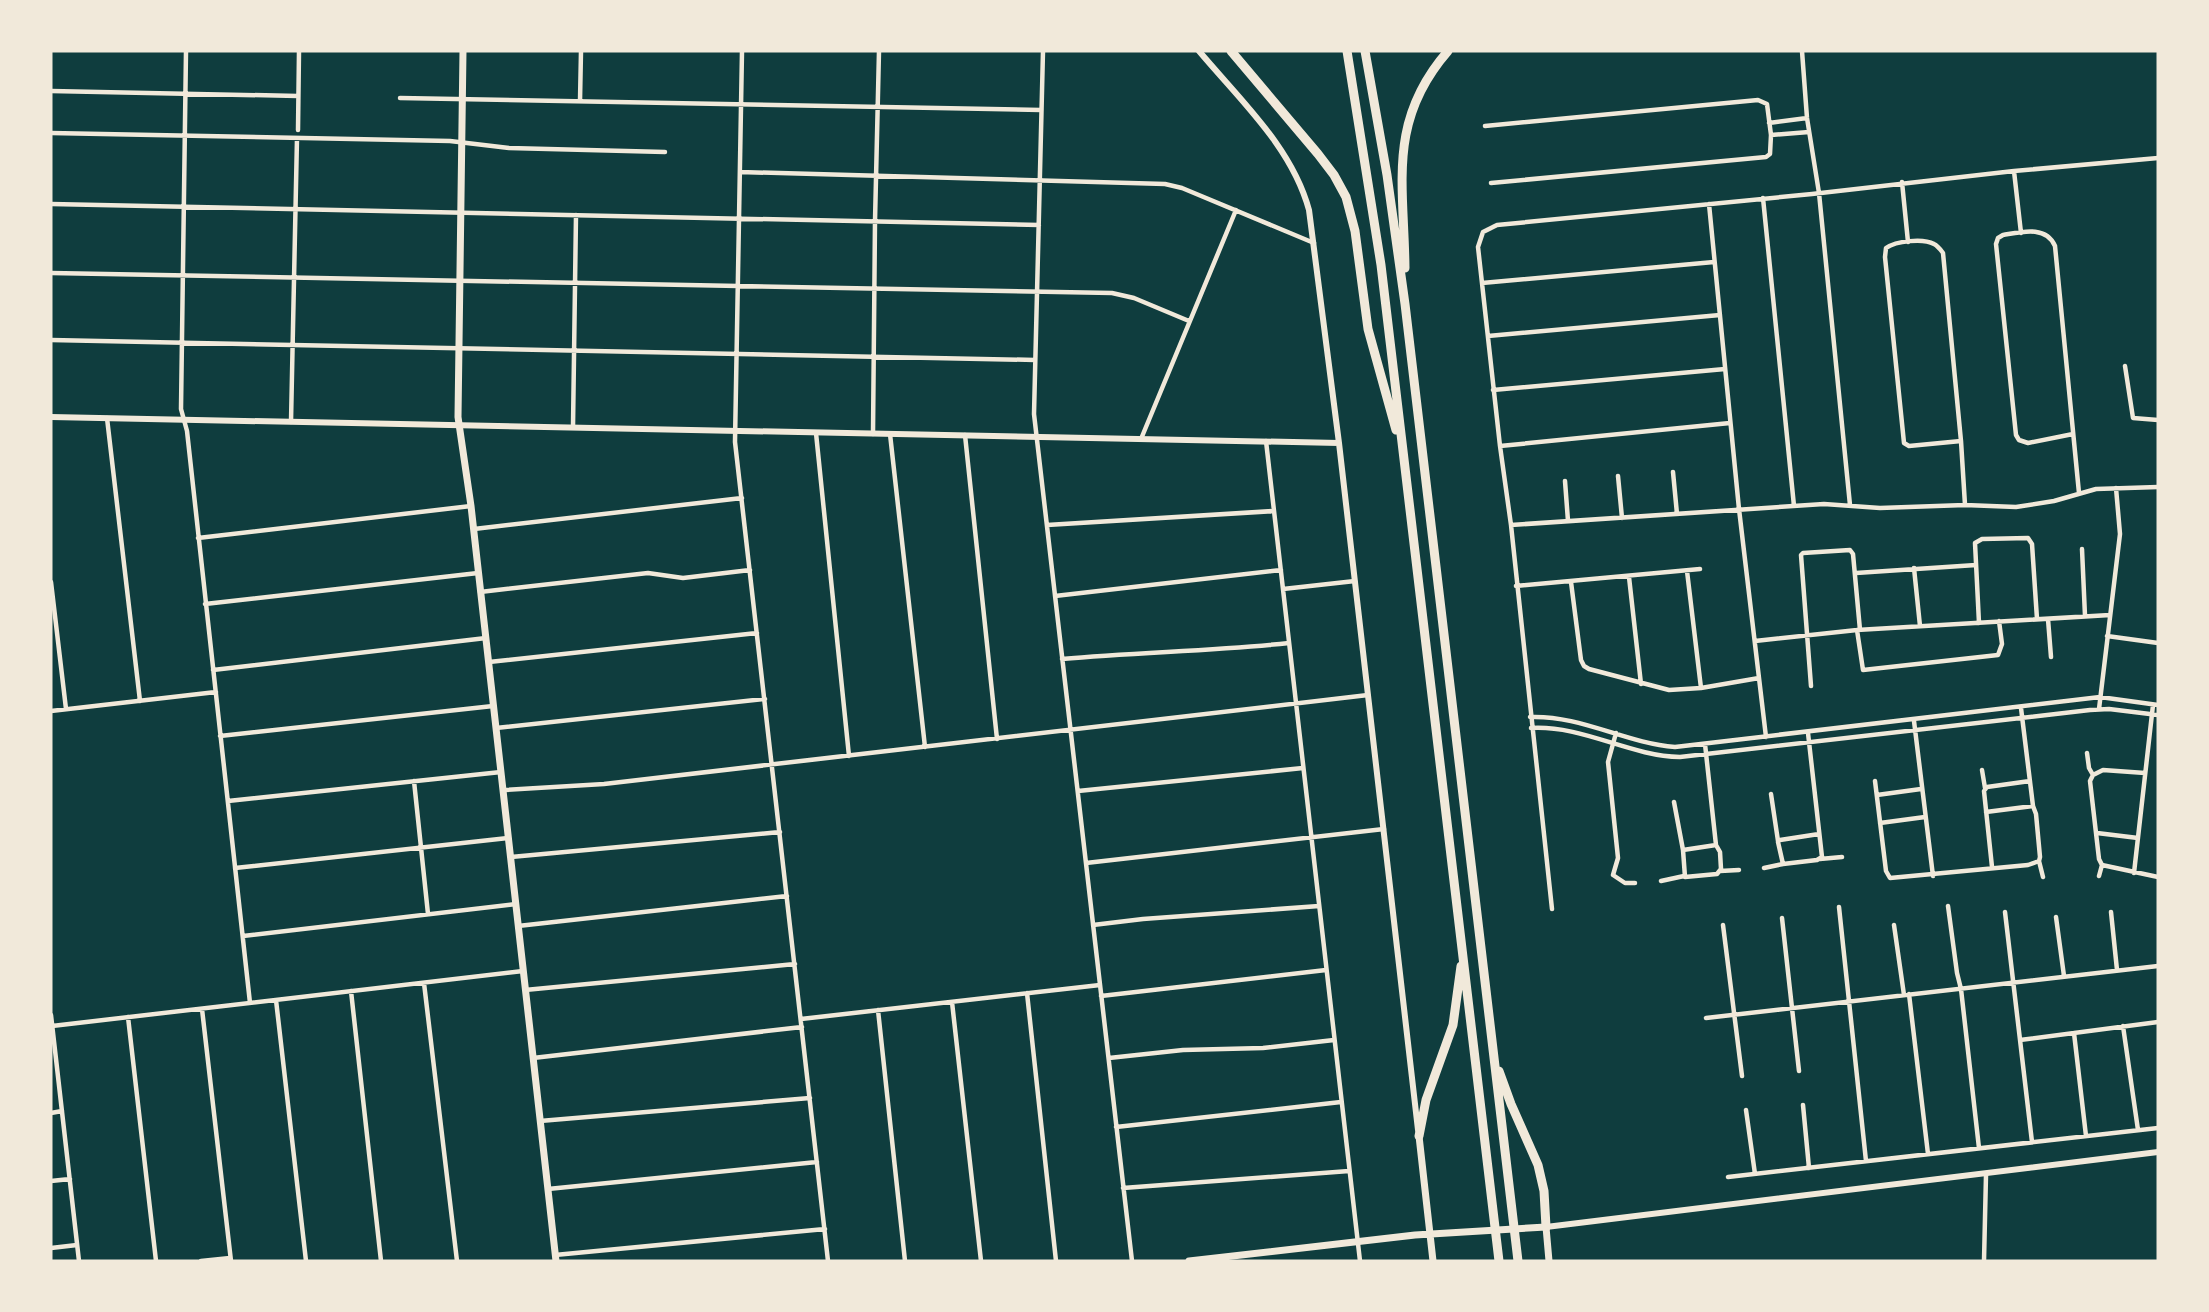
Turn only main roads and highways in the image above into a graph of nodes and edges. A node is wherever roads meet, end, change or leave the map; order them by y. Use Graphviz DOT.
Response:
graph roads {
  1 [pos="463,51"];
  2 [pos="1231,51"];
  3 [pos="1347,51"];
  4 [pos="1365,51"];
  5 [pos="1447,51"];
  6 [pos="1405,304"];
  7 [pos="1405,469"];
  8 [pos="1462,944"];
  9 [pos="1492,1046"];
  10 [pos="1419,1136"];
  11 [pos="1546,1227"];
  12 [pos="1429,1236"];
  13 [pos="1499,1257"];
  14 [pos="556,1258"];
  15 [pos="1189,1261"];
  16 [pos="1433,1261"];
  17 [pos="1518,1261"];
  18 [pos="1549,1261"];
  1 -- 14 [label="main road"];
  2 -- 7 [label="highway"];
  3 -- 7 [label="highway"];
  4 -- 6 [label="highway"];
  5 -- 6 [label="highway"];
  6 -- 9 [label="highway"];
  7 -- 8 [label="highway"];
  8 -- 10 [label="highway"];
  8 -- 13 [label="highway"];
  9 -- 11 [label="highway"];
  9 -- 17 [label="highway"];
  10 -- 12 [label="main road"];
  11 -- 12 [label="main road"];
  11 -- 18 [label="main road"];
  12 -- 15 [label="main road"];
  12 -- 16 [label="main road"];
}
